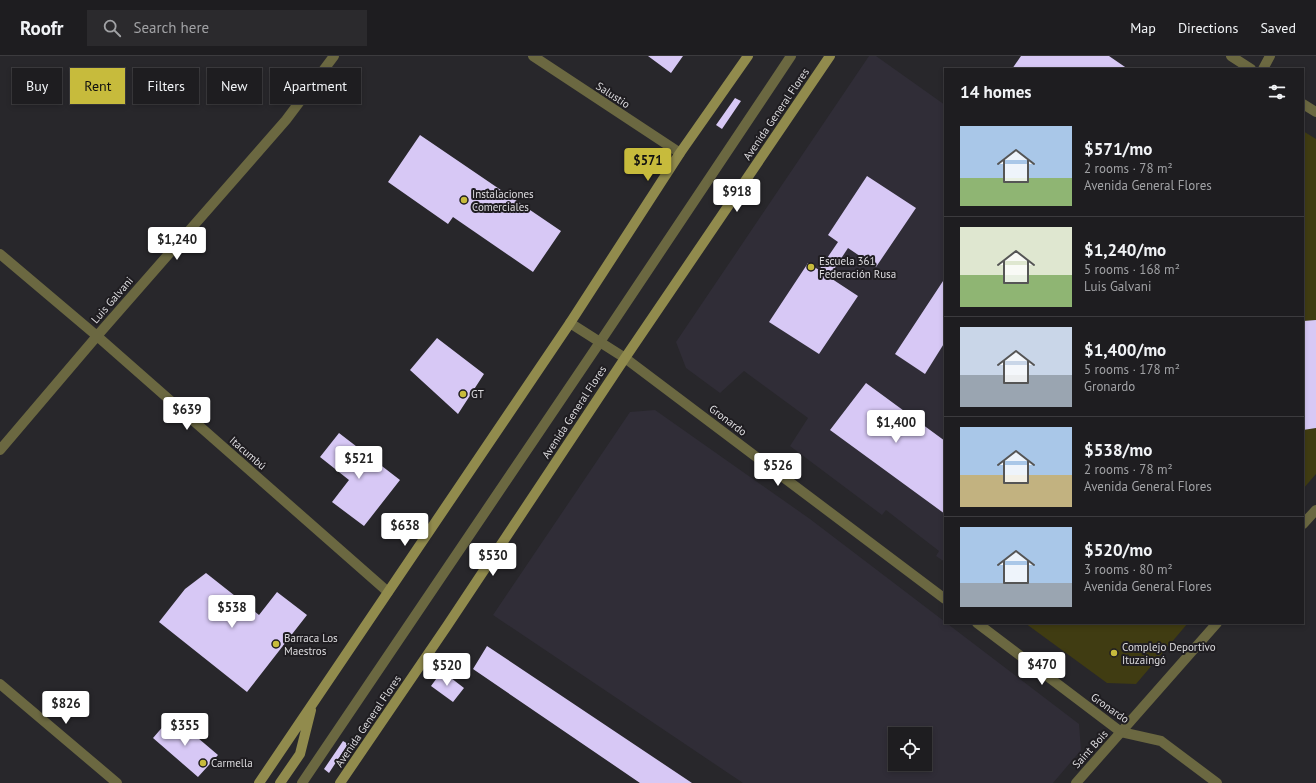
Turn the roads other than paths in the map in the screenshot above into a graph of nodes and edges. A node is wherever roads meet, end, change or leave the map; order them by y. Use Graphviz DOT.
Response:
graph roads {
  1 [pos="334,56"];
  2 [pos="533,56"];
  3 [pos="748,56"];
  4 [pos="791,56"];
  5 [pos="830,56"];
  6 [pos="1232,56"];
  7 [pos="1270,56"];
  8 [pos="1250,68"];
  9 [pos="1264,68"];
  10 [pos="1304,105"];
  11 [pos="1316,112"];
  12 [pos="680,153"];
  13 [pos="0,254"];
  14 [pos="570,323"];
  15 [pos="97,336"];
  16 [pos="600,342"];
  17 [pos="625,358"];
  18 [pos="0,450"];
  19 [pos="1316,510"];
  20 [pos="1304,523"];
  21 [pos="388,592"];
  22 [pos="944,598"];
  23 [pos="978,624"];
  24 [pos="1216,624"];
  25 [pos="0,684"];
  26 [pos="312,702"];
  27 [pos="1121,732"];
  28 [pos="117,783"];
  29 [pos="259,783"];
  30 [pos="280,783"];
  31 [pos="302,783"];
  32 [pos="340,783"];
  33 [pos="1076,783"];
  34 [pos="1217,783"];
  1 -- 15 [label="street, Luis Galvani"];
  2 -- 12 [label="street, Salustio"];
  3 -- 12 [label="main road"];
  4 -- 16 [label="street, Avenida General Flores"];
  5 -- 17 [label="main road, Avenida General Flores"];
  6 -- 8 [label="street"];
  7 -- 9 [label="street"];
  10 -- 11 [label="street"];
  12 -- 14 [label="main road"];
  13 -- 15 [label="street, Itacumbú"];
  14 -- 16 [label="street, Gronardo"];
  14 -- 21 [label="main road"];
  15 -- 18 [label="street, Luis Galvani"];
  15 -- 21 [label="street, Itacumbú"];
  16 -- 17 [label="street, Gronardo"];
  16 -- 31 [label="street, Avenida General Flores"];
  17 -- 22 [label="street, Gronardo"];
  17 -- 32 [label="main road, Avenida General Flores"];
  19 -- 20 [label="street"];
  21 -- 26 [label="main road"];
  23 -- 27 [label="street, Gronardo"];
  24 -- 27 [label="street, Saint Bois"];
  25 -- 28 [label="street"];
  26 -- 29 [label="main road"];
  26 -- 30 [label="main road"];
  27 -- 33 [label="street, Saint Bois"];
  27 -- 34 [label="street, Gronardo"];
}
